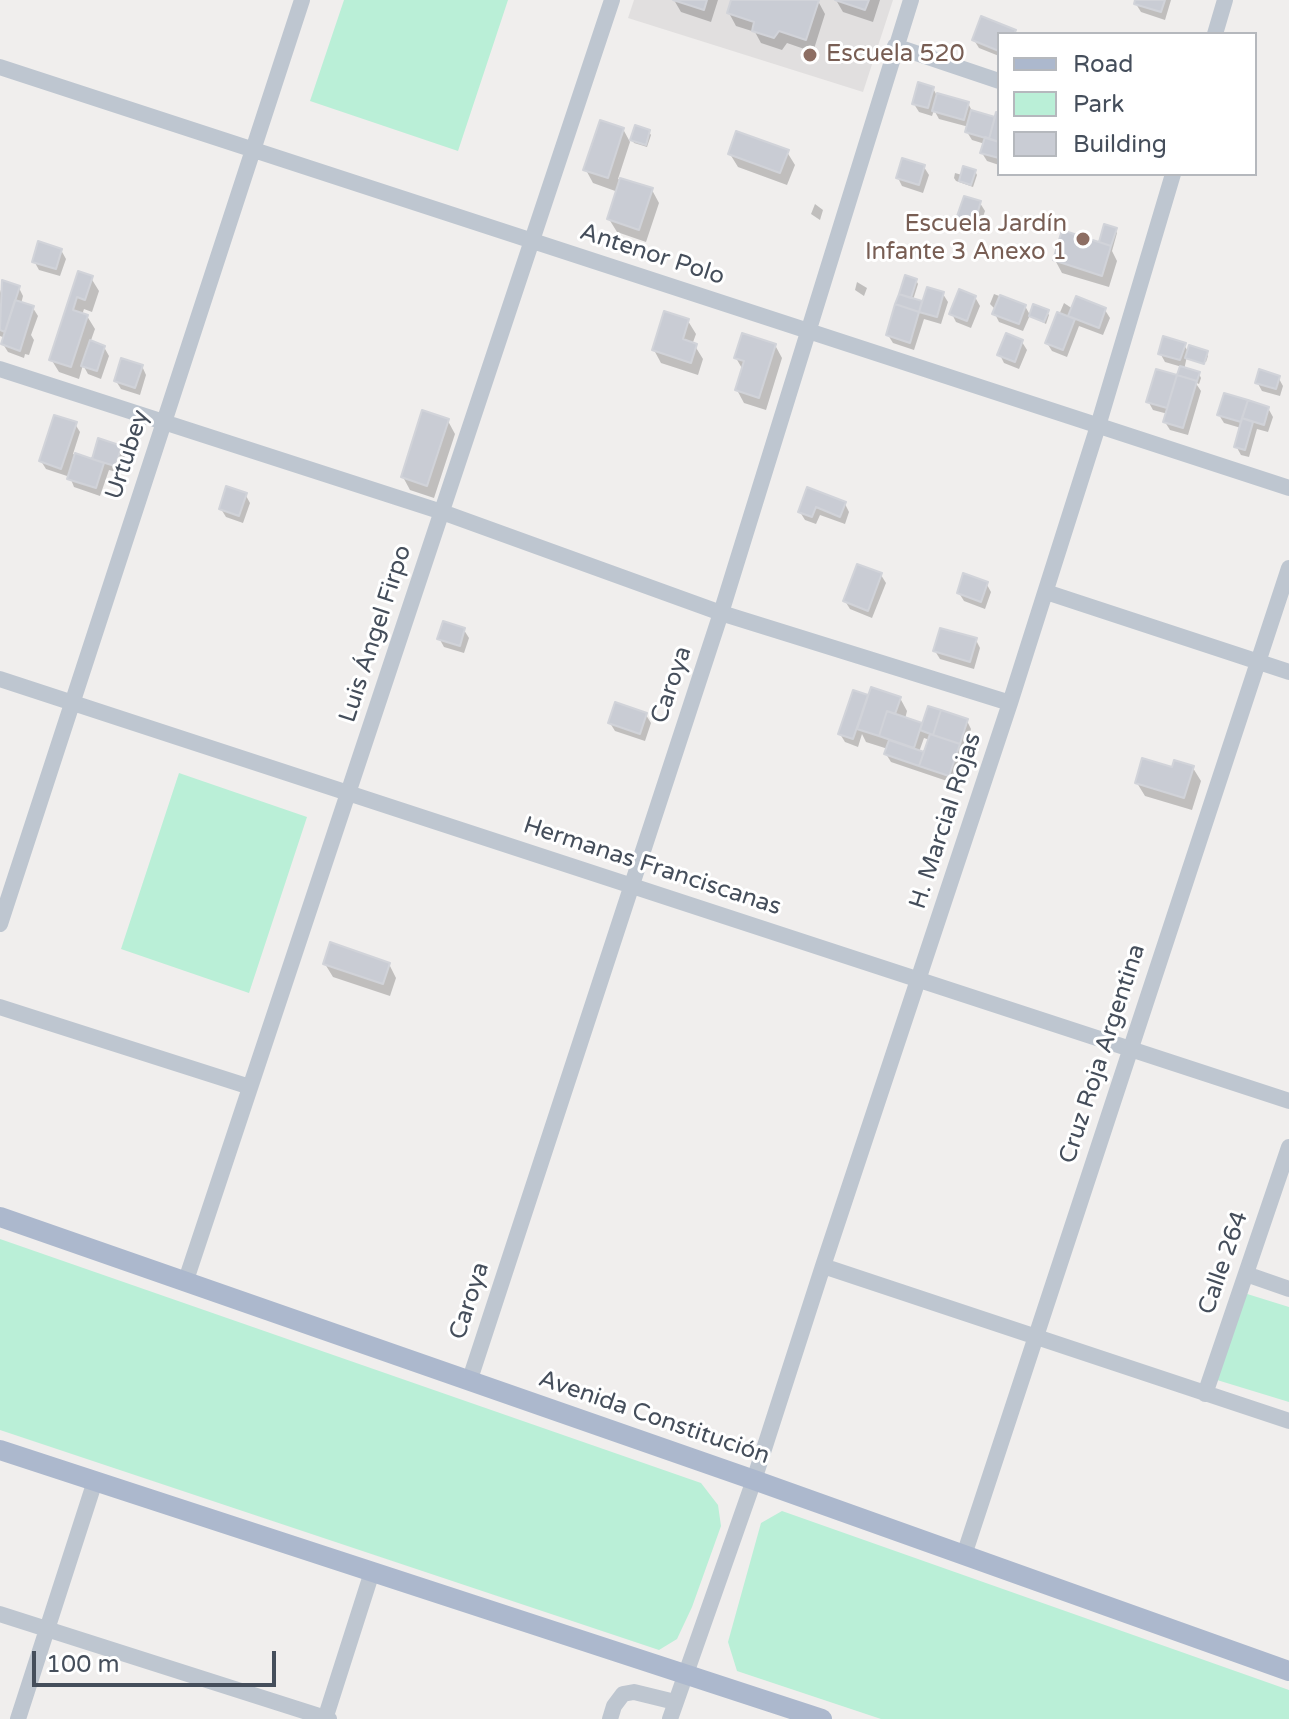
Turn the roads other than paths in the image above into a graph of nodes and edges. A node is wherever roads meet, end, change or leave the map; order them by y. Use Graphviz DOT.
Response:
graph roads {
  1 [pos="302,0"];
  2 [pos="612,0"];
  3 [pos="911,0"];
  4 [pos="1225,0"];
  5 [pos="1216,32"];
  6 [pos="895,46"];
  7 [pos="0,67"];
  8 [pos="997,80"];
  9 [pos="253,150"];
  10 [pos="1172,176"];
  11 [pos="532,241"];
  12 [pos="808,333"];
  13 [pos="0,369"];
  14 [pos="164,422"];
  15 [pos="1098,426"];
  16 [pos="1289,488"];
  17 [pos="442,512"];
  18 [pos="1289,568"];
  19 [pos="1046,592"];
  20 [pos="721,613"];
  21 [pos="1258,661"];
  22 [pos="1289,672"];
  23 [pos="0,679"];
  24 [pos="72,703"];
  25 [pos="1010,703"];
  26 [pos="348,793"];
  27 [pos="630,885"];
  28 [pos="0,924"];
  29 [pos="918,980"];
  30 [pos="0,1007"];
  31 [pos="1130,1049"];
  32 [pos="250,1087"];
  33 [pos="1289,1101"];
  34 [pos="1289,1147"];
  35 [pos="0,1217"];
  36 [pos="823,1266"];
  37 [pos="1246,1274"];
  38 [pos="185,1283"];
  39 [pos="1289,1289"];
  40 [pos="1034,1335"];
  41 [pos="469,1382"];
  42 [pos="1205,1394"];
  43 [pos="1289,1421"];
  44 [pos="0,1450"];
  45 [pos="754,1480"];
  46 [pos="95,1481"];
  47 [pos="964,1555"];
  48 [pos="372,1572"];
  49 [pos="0,1614"];
  50 [pos="47,1630"];
  51 [pos="1289,1671"];
  52 [pos="684,1673"];
  53 [pos="675,1702"];
  54 [pos="18,1719"];
  55 [pos="326,1719"];
  56 [pos="610,1719"];
  57 [pos="670,1719"];
  58 [pos="822,1719"];
  1 -- 9 [label="street, Urtubey"];
  2 -- 11 [label="street, Luis Ángel Firpo"];
  3 -- 6 [label="street, Caroya"];
  4 -- 5 [label="street"];
  6 -- 8 [label="street"];
  6 -- 12 [label="street, Caroya"];
  7 -- 9 [label="street, Antenor Polo"];
  9 -- 11 [label="street, Antenor Polo"];
  9 -- 14 [label="street, Urtubey"];
  10 -- 15 [label="street, H. Marcial Rojas"];
  11 -- 12 [label="street, Antenor Polo"];
  11 -- 17 [label="street, Luis Ángel Firpo"];
  12 -- 15 [label="street, Antenor Polo"];
  12 -- 20 [label="street, Caroya"];
  13 -- 14 [label="street"];
  14 -- 17 [label="street"];
  14 -- 24 [label="street, Urtubey"];
  15 -- 16 [label="street, Antenor Polo"];
  15 -- 19 [label="street, H. Marcial Rojas"];
  17 -- 20 [label="street"];
  17 -- 26 [label="street, Luis Ángel Firpo"];
  18 -- 21 [label="street, Cruz Roja Argentina"];
  19 -- 21 [label="street"];
  19 -- 25 [label="street, H. Marcial Rojas"];
  20 -- 25 [label="street"];
  20 -- 27 [label="street, Caroya"];
  21 -- 22 [label="street"];
  21 -- 31 [label="street, Cruz Roja Argentina"];
  23 -- 24 [label="street, Hermanas Franciscanas"];
  24 -- 26 [label="street, Hermanas Franciscanas"];
  24 -- 28 [label="street, Urtubey"];
  25 -- 29 [label="street, H. Marcial Rojas"];
  26 -- 27 [label="street, Hermanas Franciscanas"];
  26 -- 32 [label="street, Luis Ángel Firpo"];
  27 -- 29 [label="street, Hermanas Franciscanas"];
  27 -- 41 [label="street, Caroya"];
  29 -- 31 [label="street, Hermanas Franciscanas"];
  29 -- 36 [label="street, H. Marcial Rojas"];
  30 -- 32 [label="street"];
  31 -- 33 [label="street, Hermanas Franciscanas"];
  31 -- 40 [label="street, Cruz Roja Argentina"];
  32 -- 38 [label="street, Luis Ángel Firpo"];
  34 -- 37 [label="street, Calle 264"];
  35 -- 38 [label="main road, Avenida Constitución"];
  36 -- 40 [label="street"];
  36 -- 45 [label="street, H. Marcial Rojas"];
  37 -- 39 [label="street"];
  37 -- 42 [label="street, Calle 264"];
  38 -- 41 [label="main road, Avenida Constitución"];
  40 -- 42 [label="street"];
  40 -- 47 [label="street, Cruz Roja Argentina"];
  41 -- 45 [label="main road, Avenida Constitución"];
  42 -- 43 [label="street"];
  44 -- 46 [label="main road"];
  45 -- 47 [label="main road, Avenida Constitución"];
  45 -- 52 [label="street, H. Marcial Rojas"];
  46 -- 48 [label="main road"];
  46 -- 50 [label="street"];
  47 -- 51 [label="main road, Avenida Constitución"];
  48 -- 52 [label="main road"];
  48 -- 55 [label="street"];
  49 -- 50 [label="street"];
  50 -- 54 [label="street"];
  50 -- 55 [label="street"];
  52 -- 53 [label="street"];
  52 -- 58 [label="main road"];
  53 -- 56 [label="street"];
  53 -- 57 [label="street"];
}
